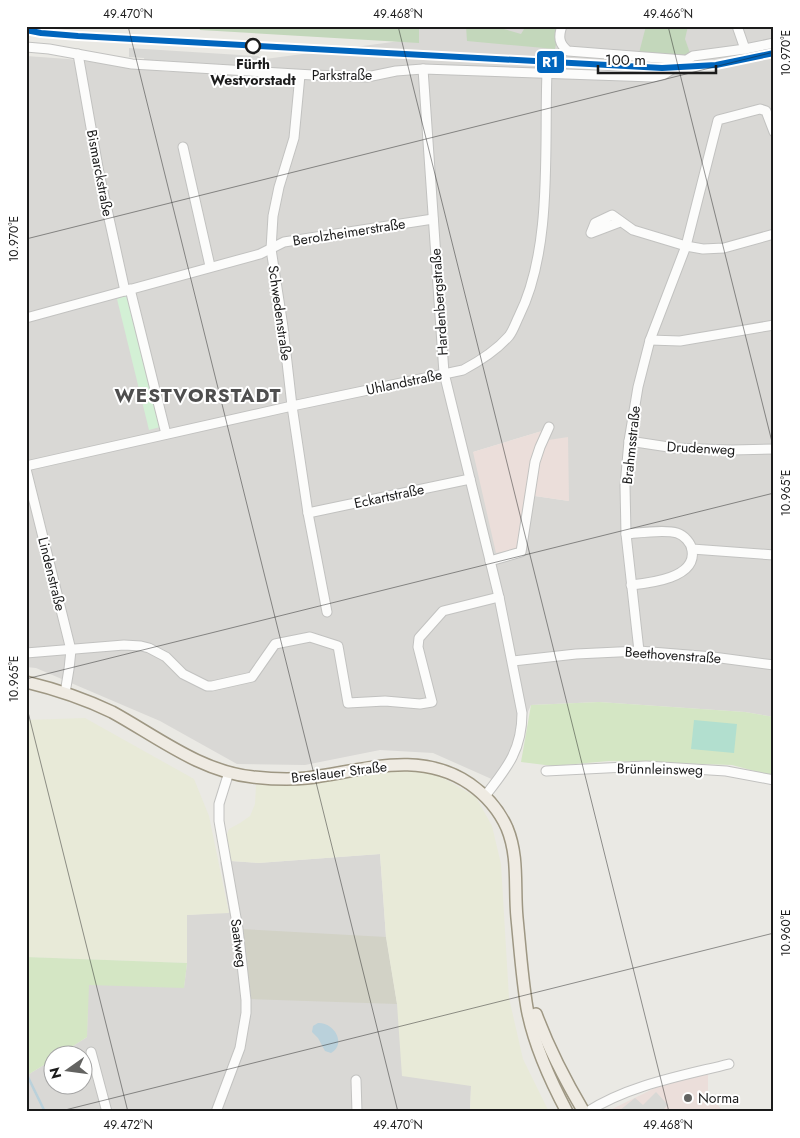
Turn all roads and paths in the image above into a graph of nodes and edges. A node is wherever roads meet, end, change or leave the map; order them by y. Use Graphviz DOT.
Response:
graph roads {
  1 [pos="562,26"];
  2 [pos="736,26"];
  3 [pos="774,43"];
  4 [pos="26,47"];
  5 [pos="745,49"];
  6 [pos="78,54"];
  7 [pos="684,60"];
  8 [pos="423,69"];
  9 [pos="548,72"];
  10 [pos="300,75"];
  11 [pos="774,132"];
  12 [pos="183,147"];
  13 [pos="433,219"];
  14 [pos="620,222"];
  15 [pos="774,234"];
  16 [pos="686,246"];
  17 [pos="271,248"];
  18 [pos="210,266"];
  19 [pos="127,290"];
  20 [pos="26,318"];
  21 [pos="774,325"];
  22 [pos="650,340"];
  23 [pos="444,373"];
  24 [pos="292,406"];
  25 [pos="549,427"];
  26 [pos="166,434"];
  27 [pos="628,441"];
  28 [pos="774,449"];
  29 [pos="26,468"];
  30 [pos="470,479"];
  31 [pos="308,513"];
  32 [pos="626,534"];
  33 [pos="692,549"];
  34 [pos="774,555"];
  35 [pos="490,561"];
  36 [pos="631,585"];
  37 [pos="499,597"];
  38 [pos="328,612"];
  39 [pos="71,650"];
  40 [pos="639,651"];
  41 [pos="26,653"];
  42 [pos="513,661"];
  43 [pos="774,665"];
  44 [pos="26,682"];
  45 [pos="64,693"];
  46 [pos="546,771"];
  47 [pos="229,772"];
  48 [pos="774,780"];
  49 [pos="485,796"];
  50 [pos="523,966"];
  51 [pos="92,1056"];
  52 [pos="729,1064"];
  53 [pos="356,1080"];
  54 [pos="107,1112"];
  55 [pos="216,1112"];
  56 [pos="357,1112"];
  57 [pos="567,1112"];
  58 [pos="586,1112"];
  1 -- 7 [label="street, Parkstraße"];
  2 -- 5 [label="street"];
  3 -- 5 [label="street, Parkstraße"];
  4 -- 6 [label="street, Parkstraße"];
  5 -- 7 [label="street, Parkstraße"];
  6 -- 10 [label="street, Parkstraße"];
  6 -- 19 [label="street, Bismarckstraße"];
  7 -- 9 [label="street, Parkstraße"];
  8 -- 9 [label="street, Parkstraße"];
  8 -- 10 [label="street, Parkstraße"];
  8 -- 13 [label="street, Hardenbergstraße"];
  9 -- 23 [label="street, Uhlandstraße"];
  10 -- 17 [label="street, Schwedenstraße"];
  11 -- 16 [label="street, Brahmsstraße"];
  12 -- 18 [label="street"];
  13 -- 17 [label="street, Berolzheimerstraße"];
  13 -- 23 [label="street, Hardenbergstraße"];
  14 -- 16 [label="street"];
  15 -- 16 [label="street"];
  16 -- 22 [label="street, Brahmsstraße"];
  17 -- 18 [label="street, Berolzheimerstraße"];
  17 -- 24 [label="street, Schwedenstraße"];
  18 -- 19 [label="street, Berolzheimerstraße"];
  19 -- 20 [label="street, Berolzheimerstraße"];
  19 -- 26 [label="street, Bismarckstraße"];
  21 -- 22 [label="street"];
  22 -- 27 [label="street, Brahmsstraße"];
  23 -- 24 [label="street, Uhlandstraße"];
  23 -- 30 [label="street, Hardenbergstraße"];
  24 -- 26 [label="street, Uhlandstraße"];
  24 -- 31 [label="street, Schwedenstraße"];
  25 -- 35 [label="street"];
  26 -- 29 [label="street, Uhlandstraße"];
  27 -- 28 [label="street, Drudenweg"];
  27 -- 32 [label="street, Brahmsstraße"];
  29 -- 39 [label="street, Lindenstraße"];
  30 -- 31 [label="street, Eckartstraße"];
  30 -- 35 [label="street, Hardenbergstraße"];
  31 -- 38 [label="street, Schwedenstraße"];
  32 -- 33 [label="street"];
  32 -- 36 [label="street, Brahmsstraße"];
  33 -- 34 [label="street"];
  33 -- 36 [label="street"];
  35 -- 37 [label="street, Hardenbergstraße"];
  36 -- 40 [label="street, Brahmsstraße"];
  37 -- 39 [label="street"];
  37 -- 42 [label="street, Hardenbergstraße"];
  39 -- 41 [label="street"];
  39 -- 45 [label="street, Lindenstraße"];
  40 -- 42 [label="street, Beethovenstraße"];
  40 -- 43 [label="street, Beethovenstraße"];
  42 -- 49 [label="street, Hardenbergstraße"];
  44 -- 45 [label="main road, Breslauer Straße"];
  45 -- 47 [label="main road, Breslauer Straße"];
  46 -- 48 [label="street, Brünnleinsweg"];
  47 -- 49 [label="main road, Breslauer Straße"];
  47 -- 55 [label="street, Saatweg"];
  49 -- 50 [label="main road, Breslauer Straße"];
  50 -- 57 [label="main road, Breslauer Straße"];
  50 -- 58 [label="main road, Breslauer Straße"];
  51 -- 54 [label="street"];
  52 -- 58 [label="street"];
  53 -- 56 [label="street"];
}
